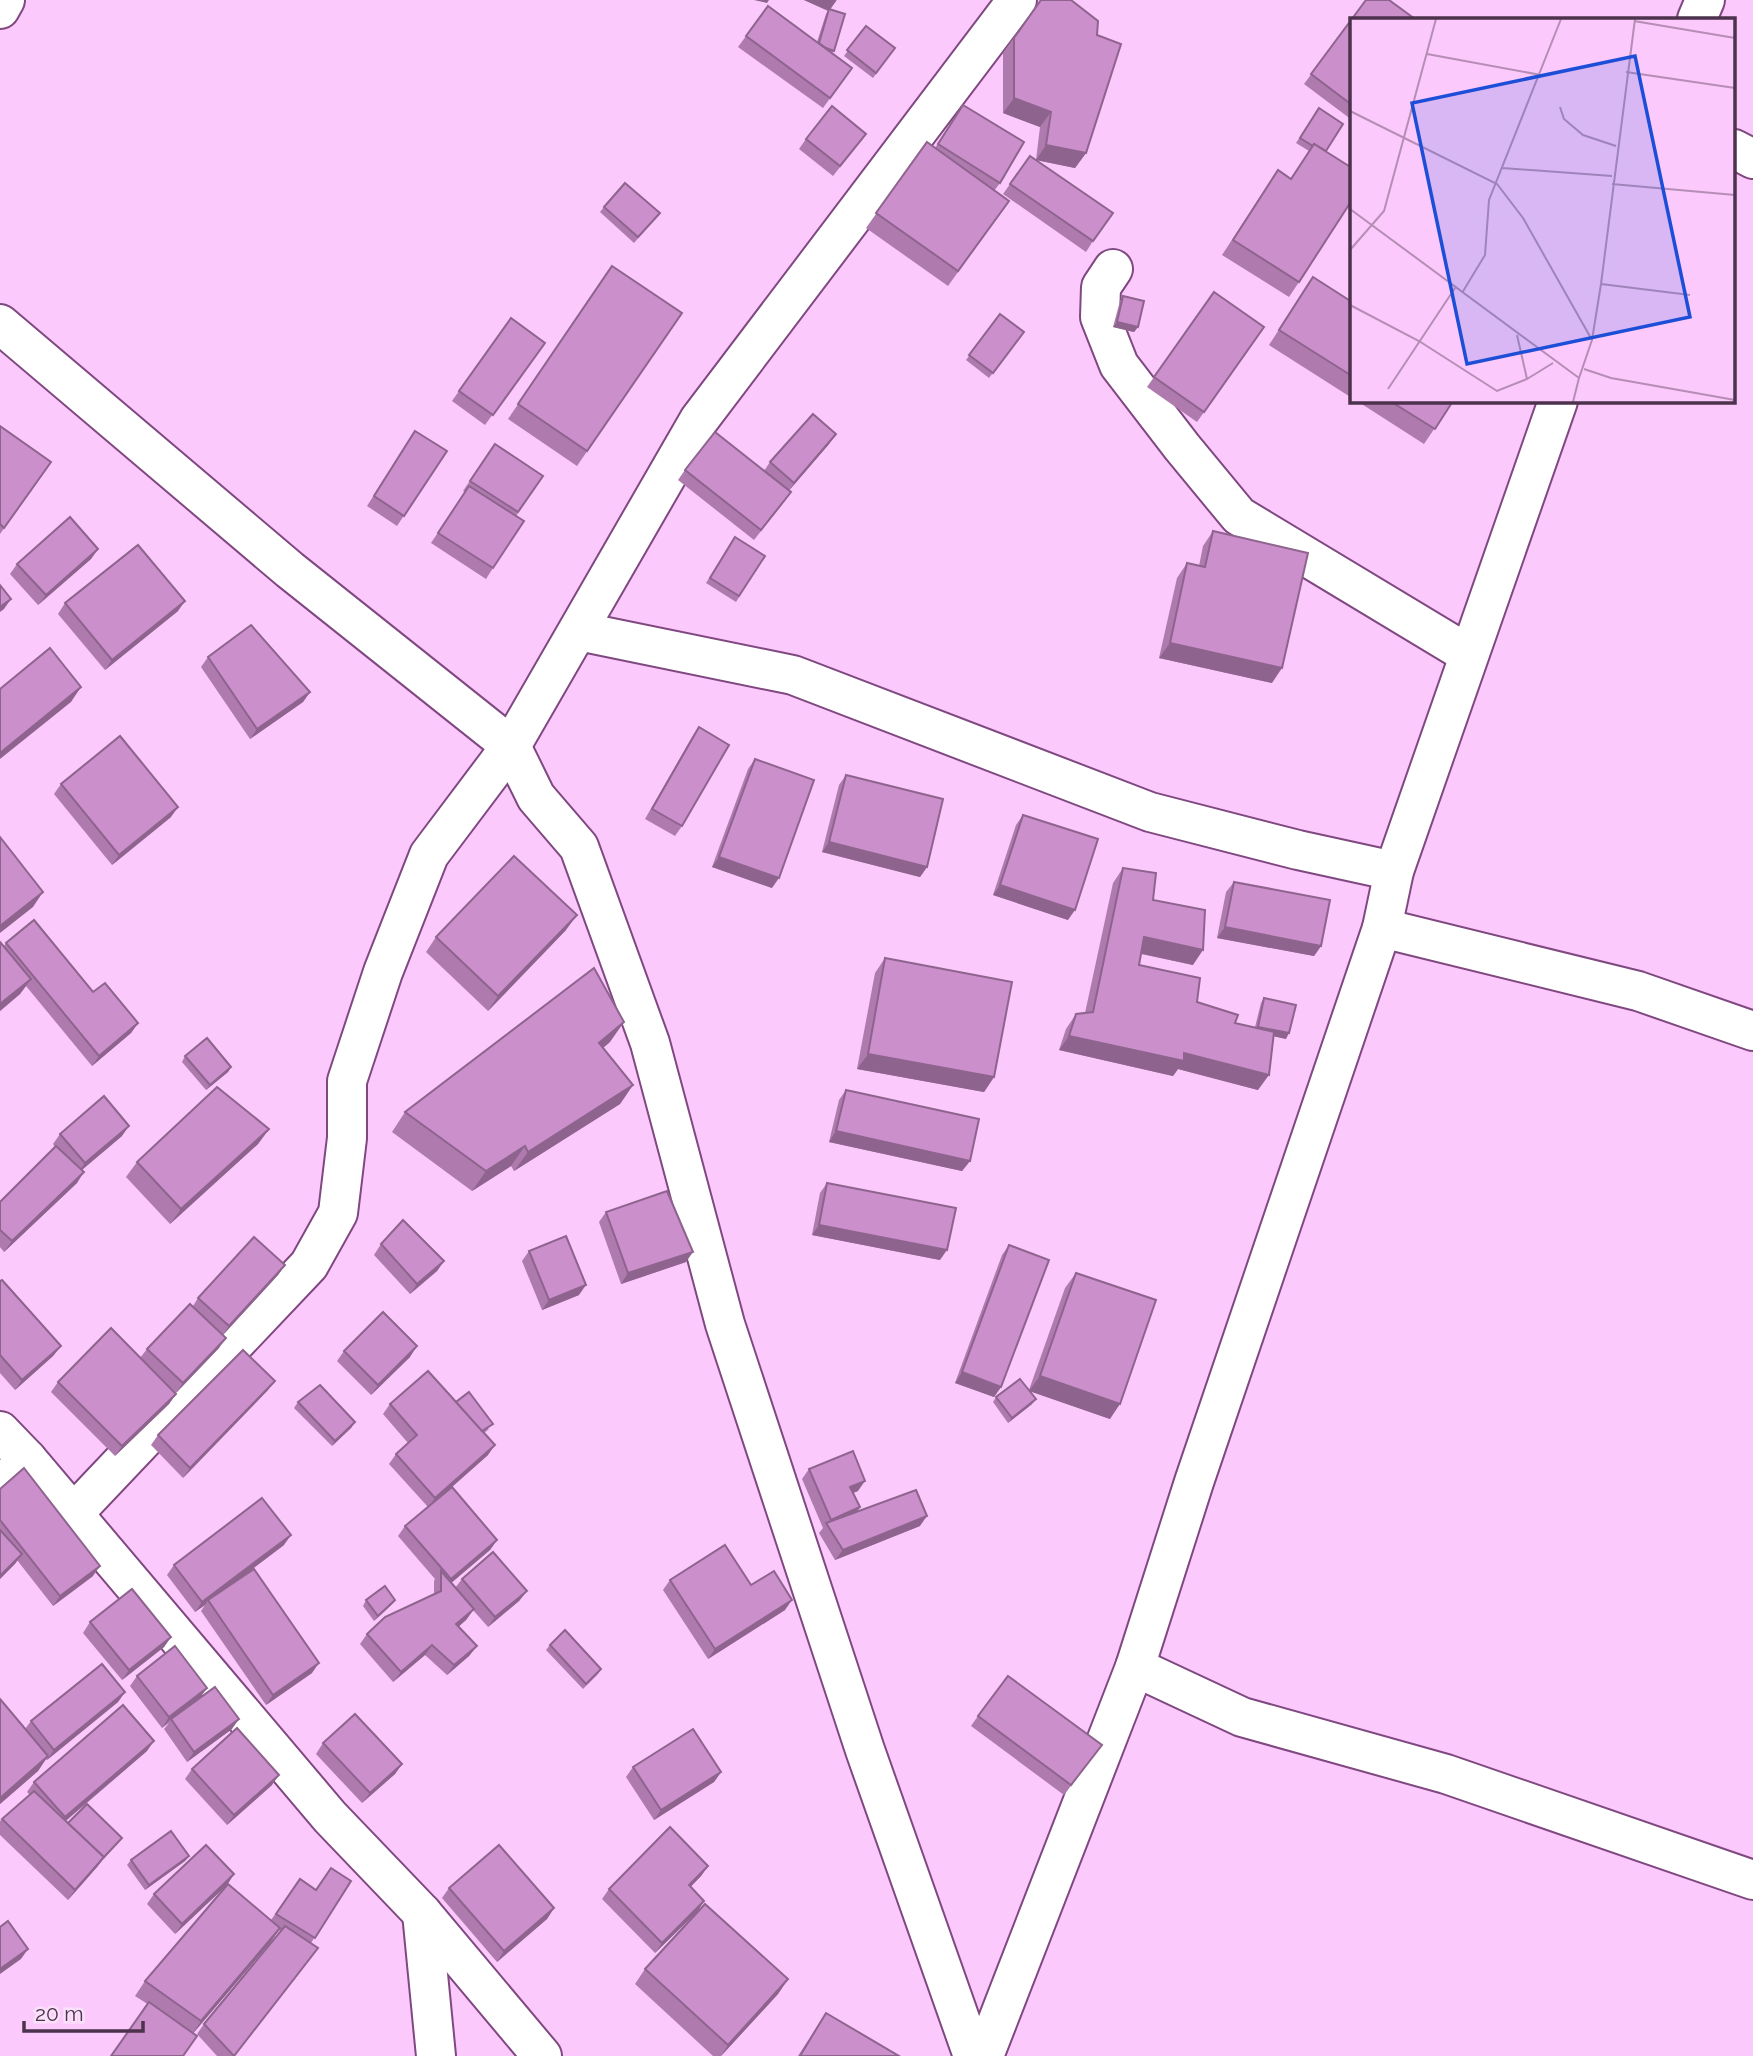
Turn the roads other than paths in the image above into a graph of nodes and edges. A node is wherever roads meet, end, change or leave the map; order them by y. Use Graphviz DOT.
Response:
graph roads {
  1 [pos="5,0"];
  2 [pos="1017,0"];
  3 [pos="1705,0"];
  4 [pos="0,9"];
  5 [pos="1697,18"];
  6 [pos="1736,150"];
  7 [pos="1753,159"];
  8 [pos="1113,269"];
  9 [pos="0,324"];
  10 [pos="1558,402"];
  11 [pos="578,631"];
  12 [pos="1468,654"];
  13 [pos="511,746"];
  14 [pos="1394,871"];
  15 [pos="1382,928"];
  16 [pos="1753,1031"];
  17 [pos="0,1431"];
  18 [pos="27,1459"];
  19 [pos="0,1488"];
  20 [pos="73,1514"];
  21 [pos="1135,1667"];
  22 [pos="1753,1880"];
  23 [pos="422,1913"];
  24 [pos="436,2056"];
  25 [pos="542,2056"];
  26 [pos="973,2056"];
  27 [pos="984,2056"];
  1 -- 4 [label="street"];
  2 -- 11 [label="street"];
  3 -- 5 [label="street"];
  6 -- 7 [label="street"];
  8 -- 12 [label="street"];
  9 -- 13 [label="street"];
  10 -- 12 [label="street"];
  11 -- 13 [label="street"];
  11 -- 14 [label="street"];
  12 -- 14 [label="street"];
  13 -- 20 [label="street"];
  13 -- 26 [label="street"];
  14 -- 15 [label="street"];
  15 -- 16 [label="street"];
  15 -- 21 [label="street"];
  17 -- 18 [label="street"];
  18 -- 19 [label="street"];
  18 -- 20 [label="street"];
  20 -- 23 [label="street"];
  21 -- 22 [label="street"];
  21 -- 27 [label="street"];
  23 -- 24 [label="street"];
  23 -- 25 [label="street"];
}
